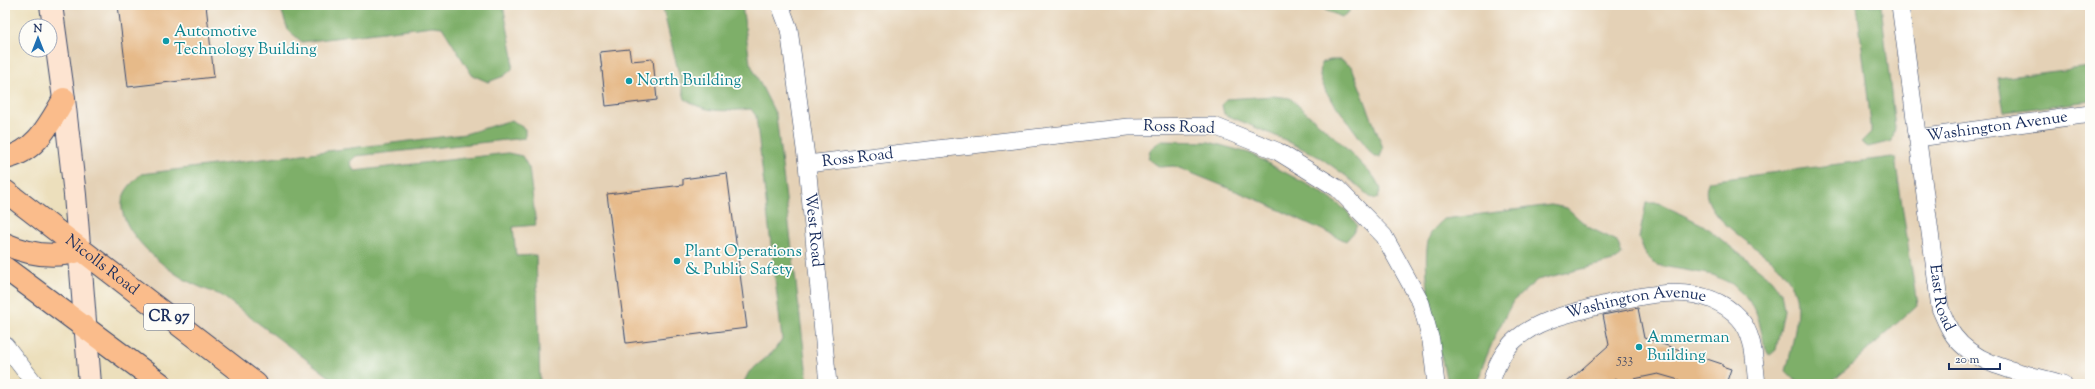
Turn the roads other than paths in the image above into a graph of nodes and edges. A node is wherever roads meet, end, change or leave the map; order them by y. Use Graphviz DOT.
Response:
graph roads {
  1 [pos="51,5"];
  2 [pos="780,5"];
  3 [pos="793,5"];
  4 [pos="1900,5"];
  5 [pos="789,29"];
  6 [pos="64,99"];
  7 [pos="2090,114"];
  8 [pos="1918,138"];
  9 [pos="5,158"];
  10 [pos="807,164"];
  11 [pos="5,191"];
  12 [pos="5,244"];
  13 [pos="81,250"];
  14 [pos="5,268"];
  15 [pos="85,330"];
  16 [pos="7,354"];
  17 [pos="35,384"];
  18 [pos="90,384"];
  19 [pos="161,384"];
  20 [pos="256,384"];
  21 [pos="828,384"];
  22 [pos="1436,384"];
  23 [pos="1492,384"];
  24 [pos="1757,384"];
  25 [pos="2063,384"];
  1 -- 6 [label="street"];
  2 -- 5 [label="street, West Road"];
  3 -- 5 [label="street, West Road"];
  4 -- 8 [label="street, Washington Avenue"];
  5 -- 10 [label="street, West Road"];
  6 -- 9 [label="highway"];
  6 -- 13 [label="street"];
  7 -- 8 [label="street, Washington Avenue"];
  8 -- 25 [label="street, East Road"];
  10 -- 21 [label="street, West Road"];
  10 -- 22 [label="street, Ross Road"];
  11 -- 13 [label="highway, Nicolls Road / CR 97"];
  12 -- 13 [label="highway"];
  13 -- 15 [label="street"];
  13 -- 20 [label="highway, Nicolls Road / CR 97"];
  14 -- 15 [label="highway"];
  15 -- 18 [label="street"];
  15 -- 19 [label="highway"];
  16 -- 17 [label="street"];
  23 -- 24 [label="street, Washington Avenue"];
}
